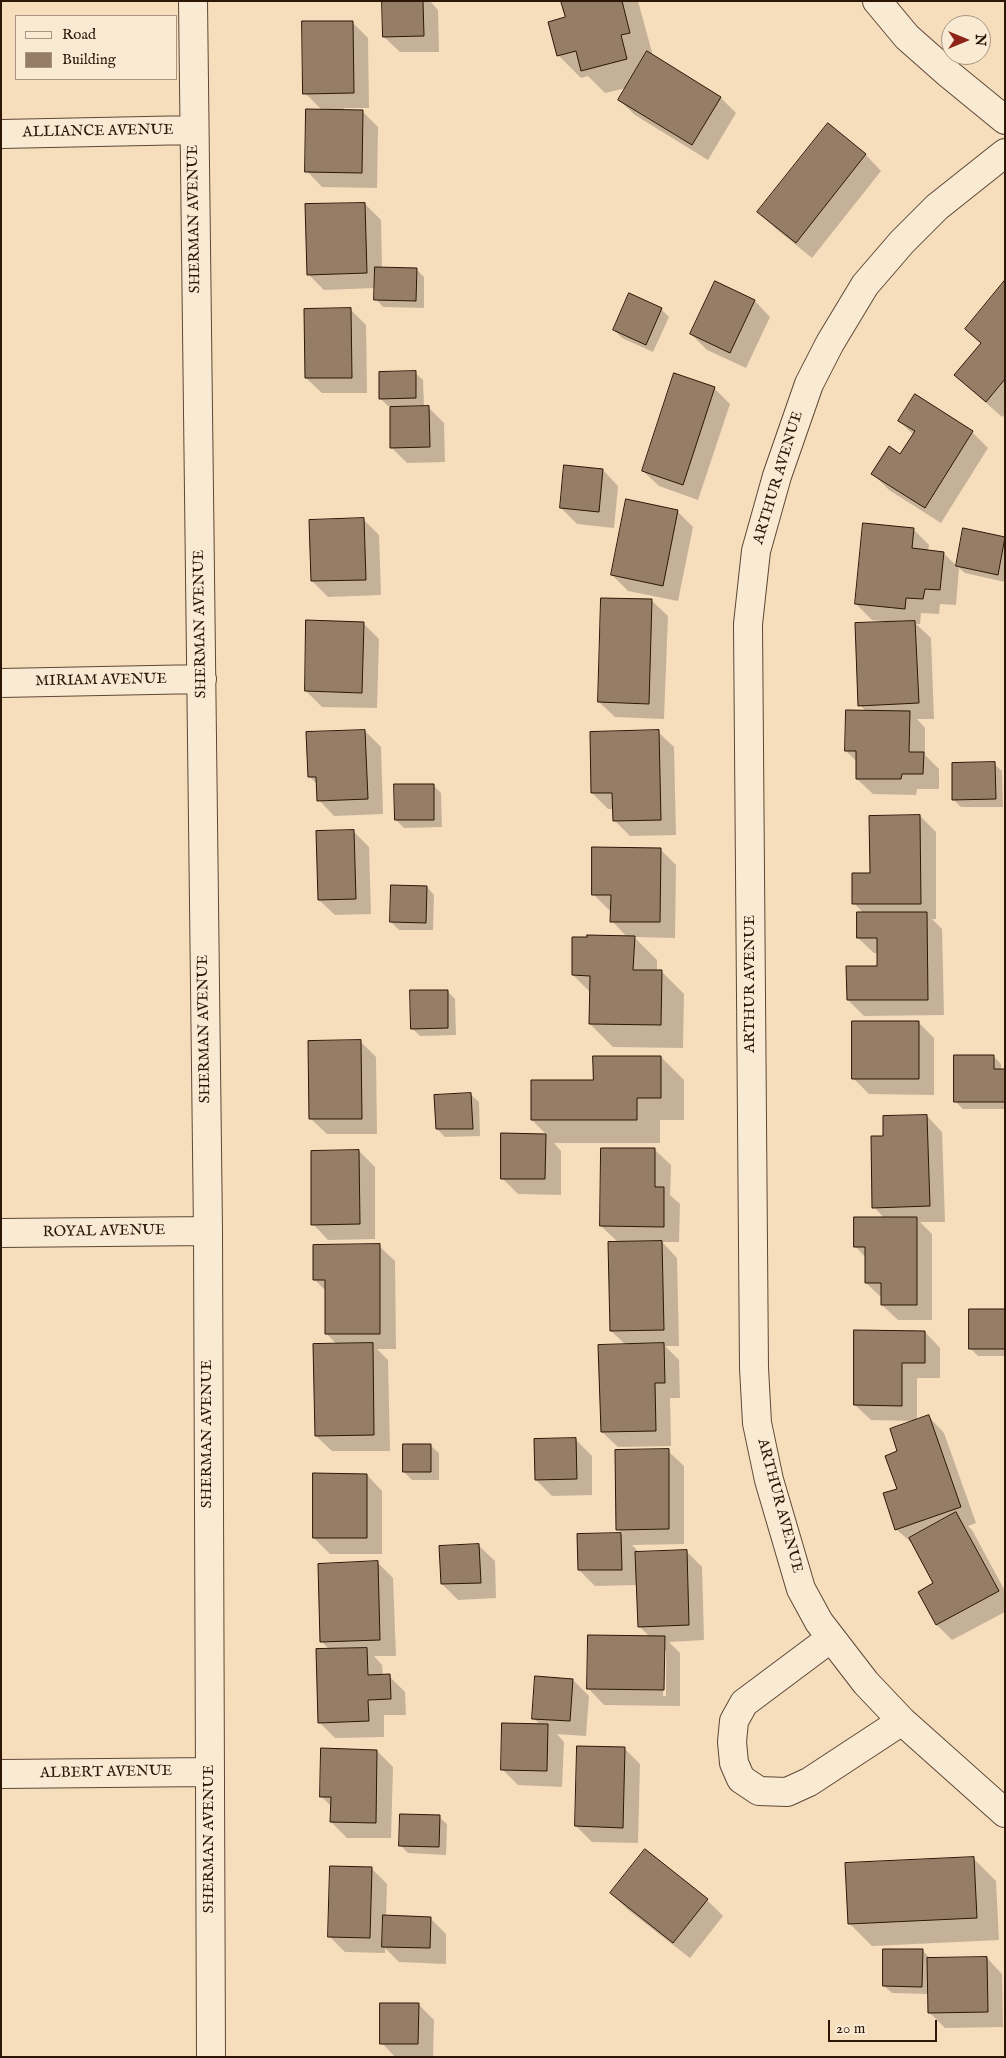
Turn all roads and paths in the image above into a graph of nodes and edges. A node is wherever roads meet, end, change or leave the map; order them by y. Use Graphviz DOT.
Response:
graph roads {
  1 [pos="193,1"];
  2 [pos="878,1"];
  3 [pos="1005,120"];
  4 [pos="194,130"];
  5 [pos="1,134"];
  6 [pos="1005,153"];
  7 [pos="202,679"];
  8 [pos="1,683"];
  9 [pos="208,1231"];
  10 [pos="1,1233"];
  11 [pos="830,1638"];
  12 [pos="902,1721"];
  13 [pos="210,1772"];
  14 [pos="1,1774"];
  15 [pos="1005,1813"];
  16 [pos="211,2057"];
  1 -- 4 [label="street, SHERMAN AVENUE"];
  2 -- 3 [label="street"];
  4 -- 5 [label="street, ALLIANCE AVENUE"];
  4 -- 7 [label="street, SHERMAN AVENUE"];
  6 -- 11 [label="street, ARTHUR AVENUE"];
  7 -- 8 [label="street, MIRIAM AVENUE"];
  7 -- 9 [label="street, SHERMAN AVENUE"];
  9 -- 10 [label="street, ROYAL AVENUE"];
  9 -- 13 [label="street, SHERMAN AVENUE"];
  11 -- 12 [label="street, ARTHUR AVENUE"];
  11 -- 12 [label="street"];
  12 -- 15 [label="street, ARTHUR AVENUE"];
  13 -- 14 [label="street, ALBERT AVENUE"];
  13 -- 16 [label="street, SHERMAN AVENUE"];
}
